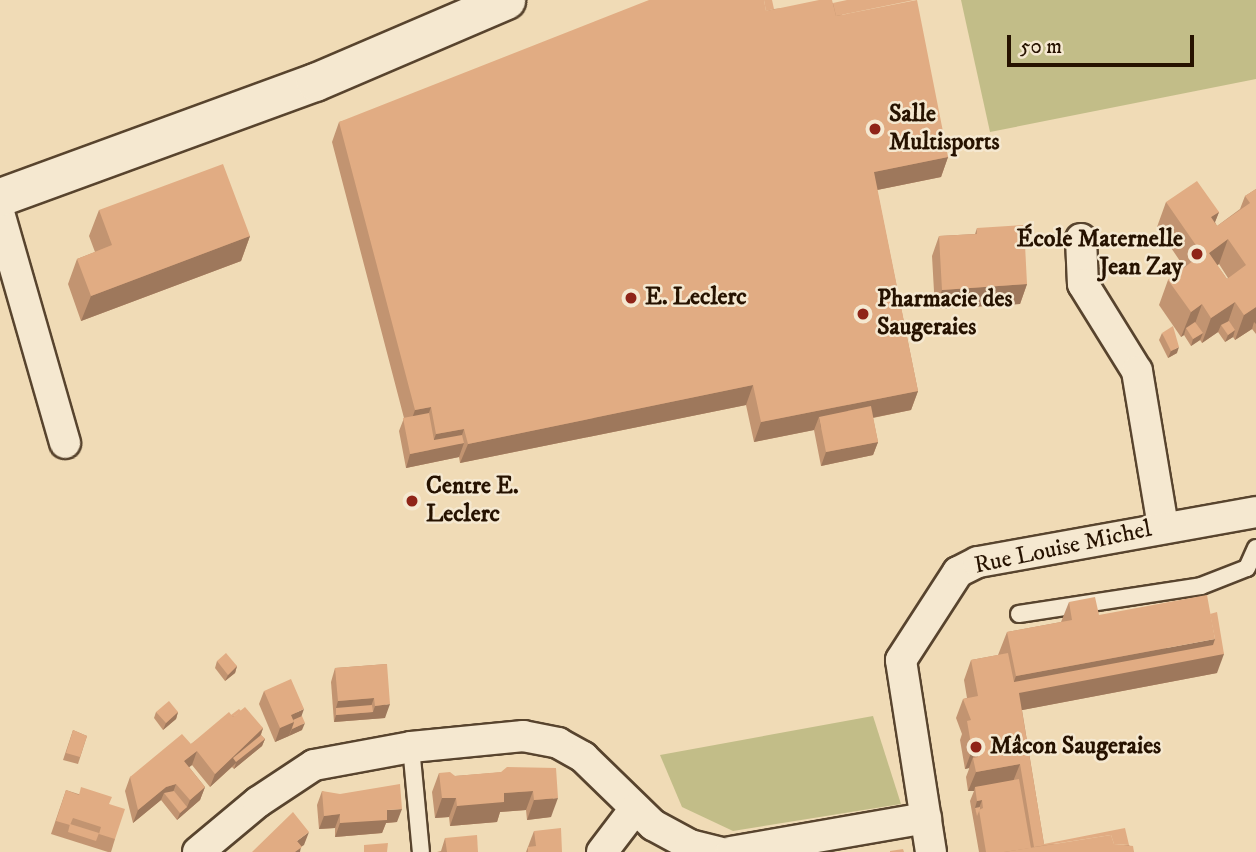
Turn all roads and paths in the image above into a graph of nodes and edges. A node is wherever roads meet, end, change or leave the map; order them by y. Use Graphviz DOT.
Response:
graph roads {
  1 [pos="506,0"];
  2 [pos="0,197"];
  3 [pos="0,216"];
  4 [pos="1081,239"];
  5 [pos="65,443"];
  6 [pos="1256,512"];
  7 [pos="1163,527"];
  8 [pos="1256,548"];
  9 [pos="1018,614"];
  10 [pos="411,747"];
  11 [pos="634,810"];
  12 [pos="926,818"];
  13 [pos="198,852"];
  14 [pos="421,852"];
  15 [pos="602,852"];
  16 [pos="719,852"];
  17 [pos="731,852"];
  18 [pos="931,852"];
  1 -- 2 [label="street"];
  3 -- 5 [label="street"];
  4 -- 7 [label="street"];
  6 -- 7 [label="street, Rue Louise Michel"];
  7 -- 12 [label="street, Rue Louise Michel"];
  8 -- 9 [label="lane"];
  10 -- 11 [label="street"];
  10 -- 13 [label="street"];
  10 -- 14 [label="lane"];
  11 -- 15 [label="street"];
  11 -- 16 [label="street"];
  12 -- 17 [label="street"];
  12 -- 18 [label="street, Rue Louise Michel"];
}
